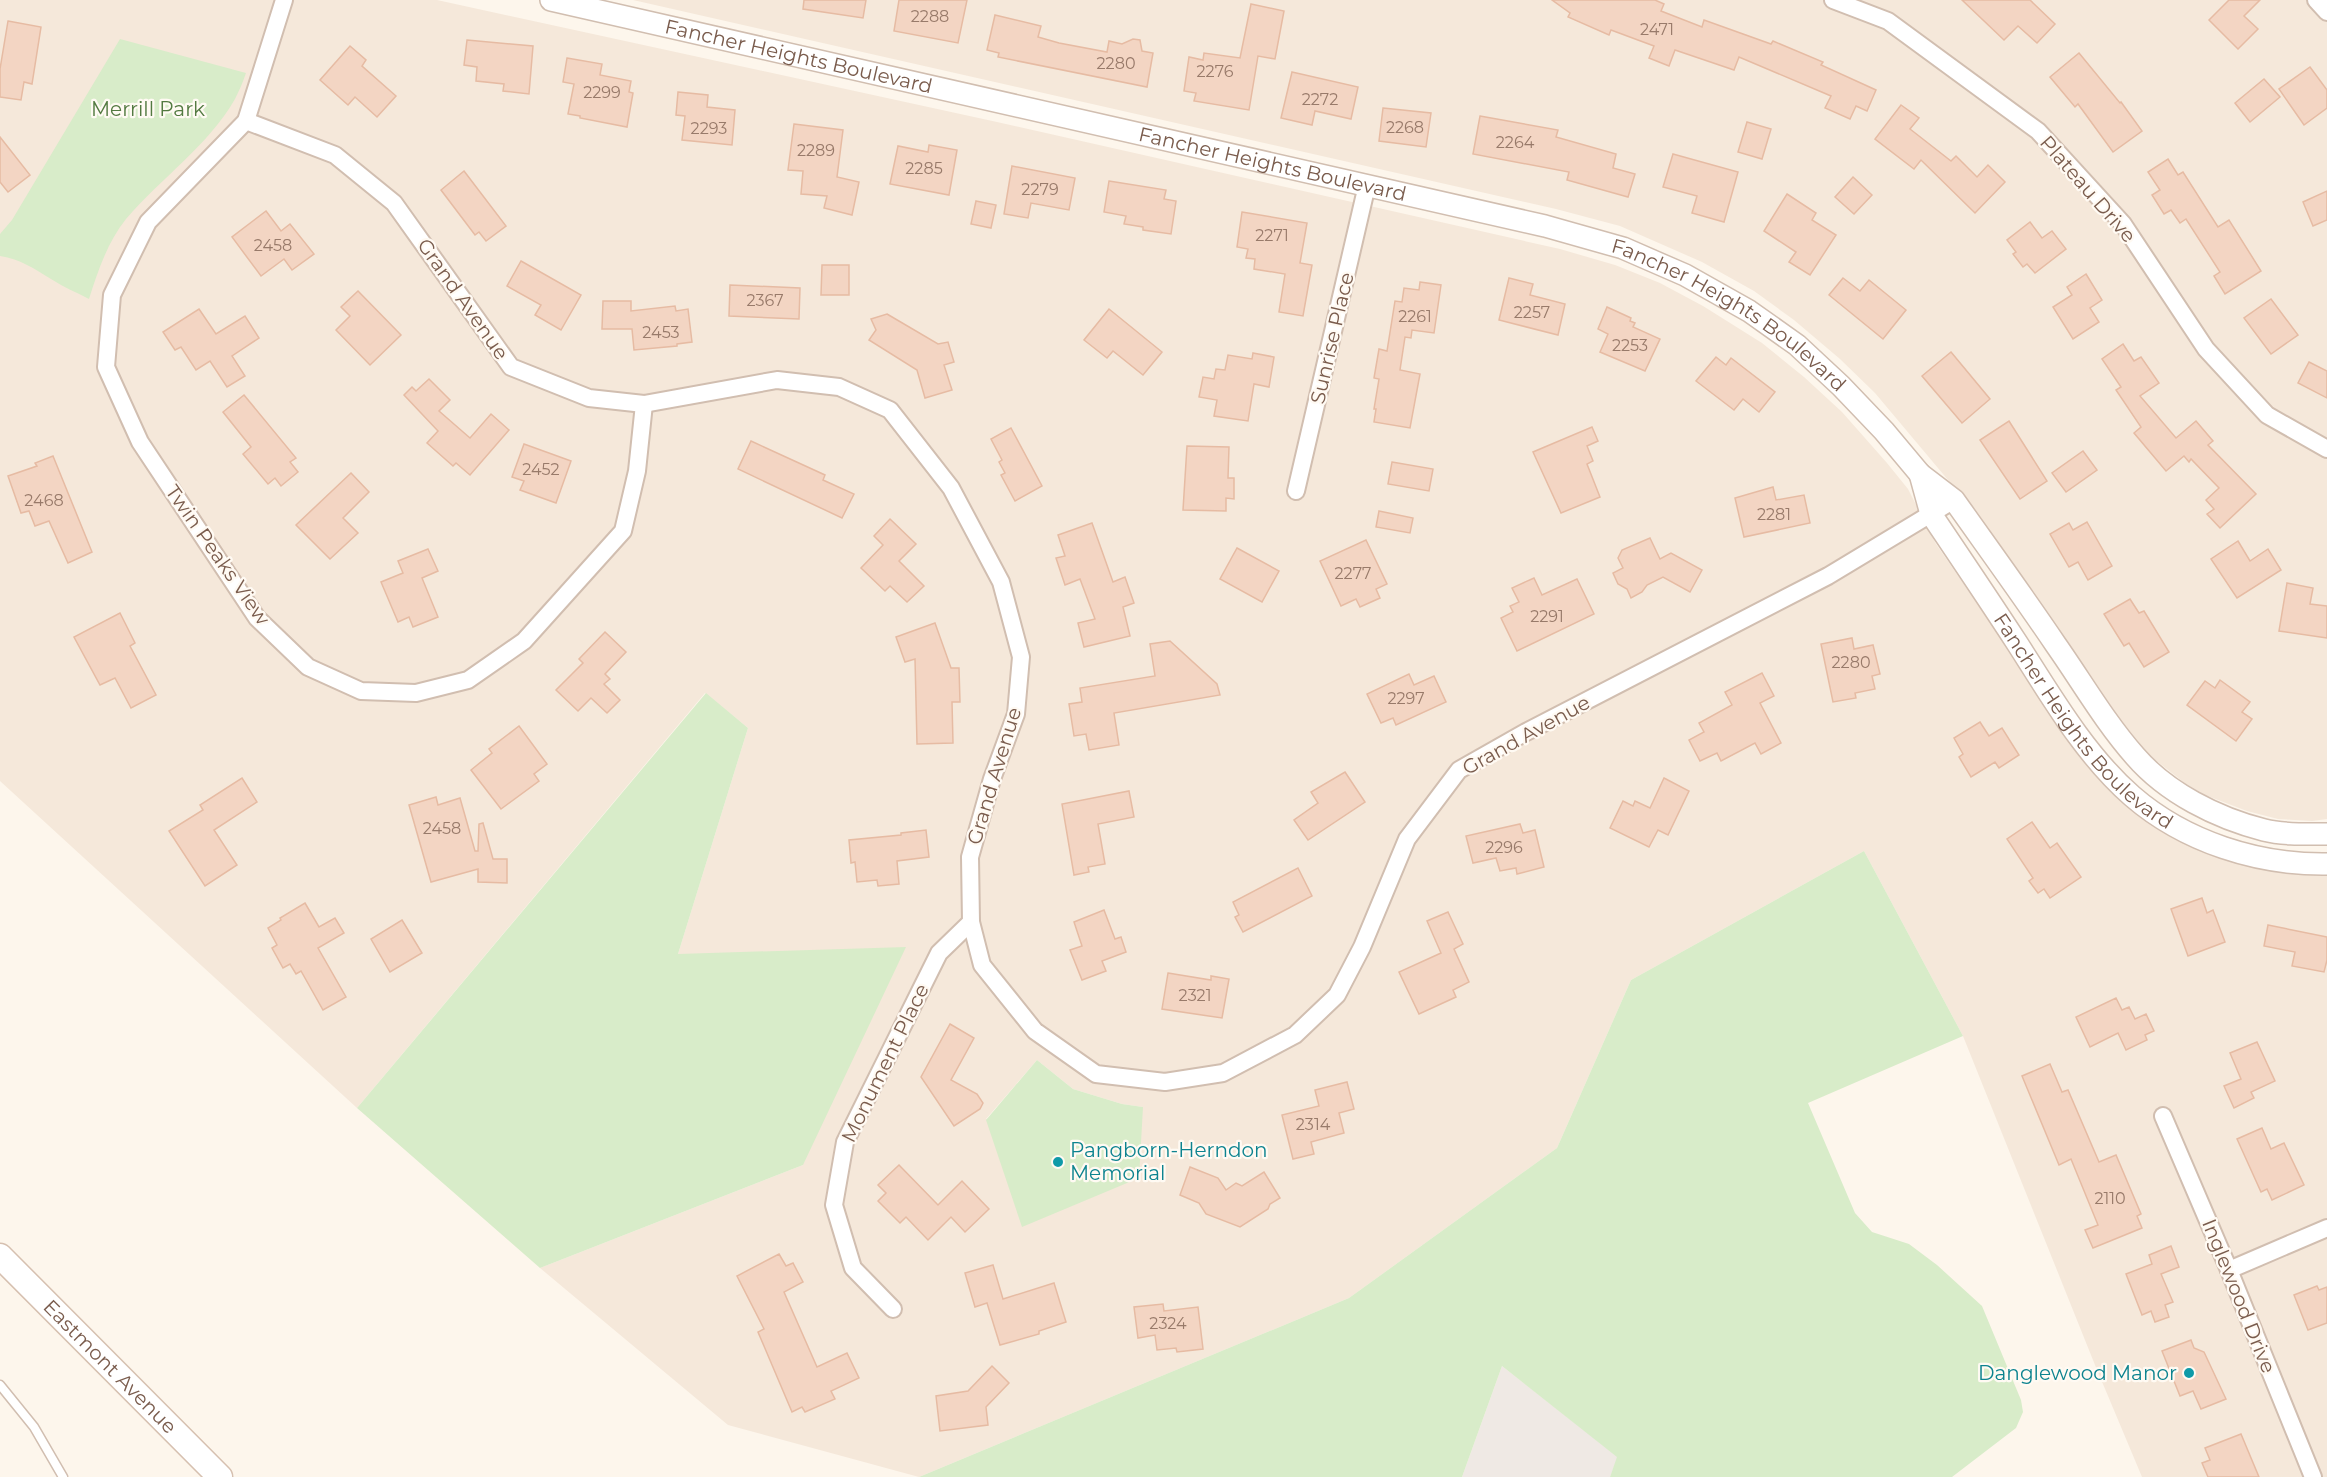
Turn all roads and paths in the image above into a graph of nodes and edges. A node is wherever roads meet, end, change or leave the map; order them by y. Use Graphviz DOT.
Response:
graph roads {
  1 [pos="284,0"];
  2 [pos="551,0"];
  3 [pos="1833,0"];
  4 [pos="2316,0"];
  5 [pos="2327,12"];
  6 [pos="246,121"];
  7 [pos="1367,185"];
  8 [pos="644,404"];
  9 [pos="2327,449"];
  10 [pos="1920,474"];
  11 [pos="1296,491"];
  12 [pos="1954,500"];
  13 [pos="1931,514"];
  14 [pos="2327,834"];
  15 [pos="2327,864"];
  16 [pos="971,922"];
  17 [pos="2163,1116"];
  18 [pos="2327,1228"];
  19 [pos="0,1256"];
  20 [pos="2229,1270"];
  21 [pos="893,1309"];
  22 [pos="0,1385"];
  23 [pos="63,1477"];
  24 [pos="220,1477"];
  25 [pos="2313,1477"];
  1 -- 6 [label="street"];
  2 -- 7 [label="street, Fancher Heights Boulevard"];
  3 -- 9 [label="street, Plateau Drive"];
  4 -- 5 [label="street"];
  6 -- 8 [label="street, Grand Avenue"];
  6 -- 8 [label="street, Twin Peaks View"];
  7 -- 10 [label="street, Fancher Heights Boulevard"];
  7 -- 11 [label="street, Sunrise Place"];
  8 -- 16 [label="street, Grand Avenue"];
  10 -- 12 [label="street, Fancher Heights Boulevard"];
  10 -- 13 [label="street, Fancher Heights Boulevard"];
  12 -- 13 [label="street, Grand Avenue"];
  12 -- 14 [label="street, Fancher Heights Boulevard"];
  13 -- 15 [label="street, Fancher Heights Boulevard"];
  13 -- 16 [label="street, Grand Avenue"];
  16 -- 21 [label="street, Monument Place"];
  17 -- 20 [label="street, Inglewood Drive"];
  18 -- 20 [label="street"];
  19 -- 24 [label="main road, Eastmont Avenue"];
  20 -- 25 [label="street, Inglewood Drive"];
  22 -- 23 [label="lane"];
}
